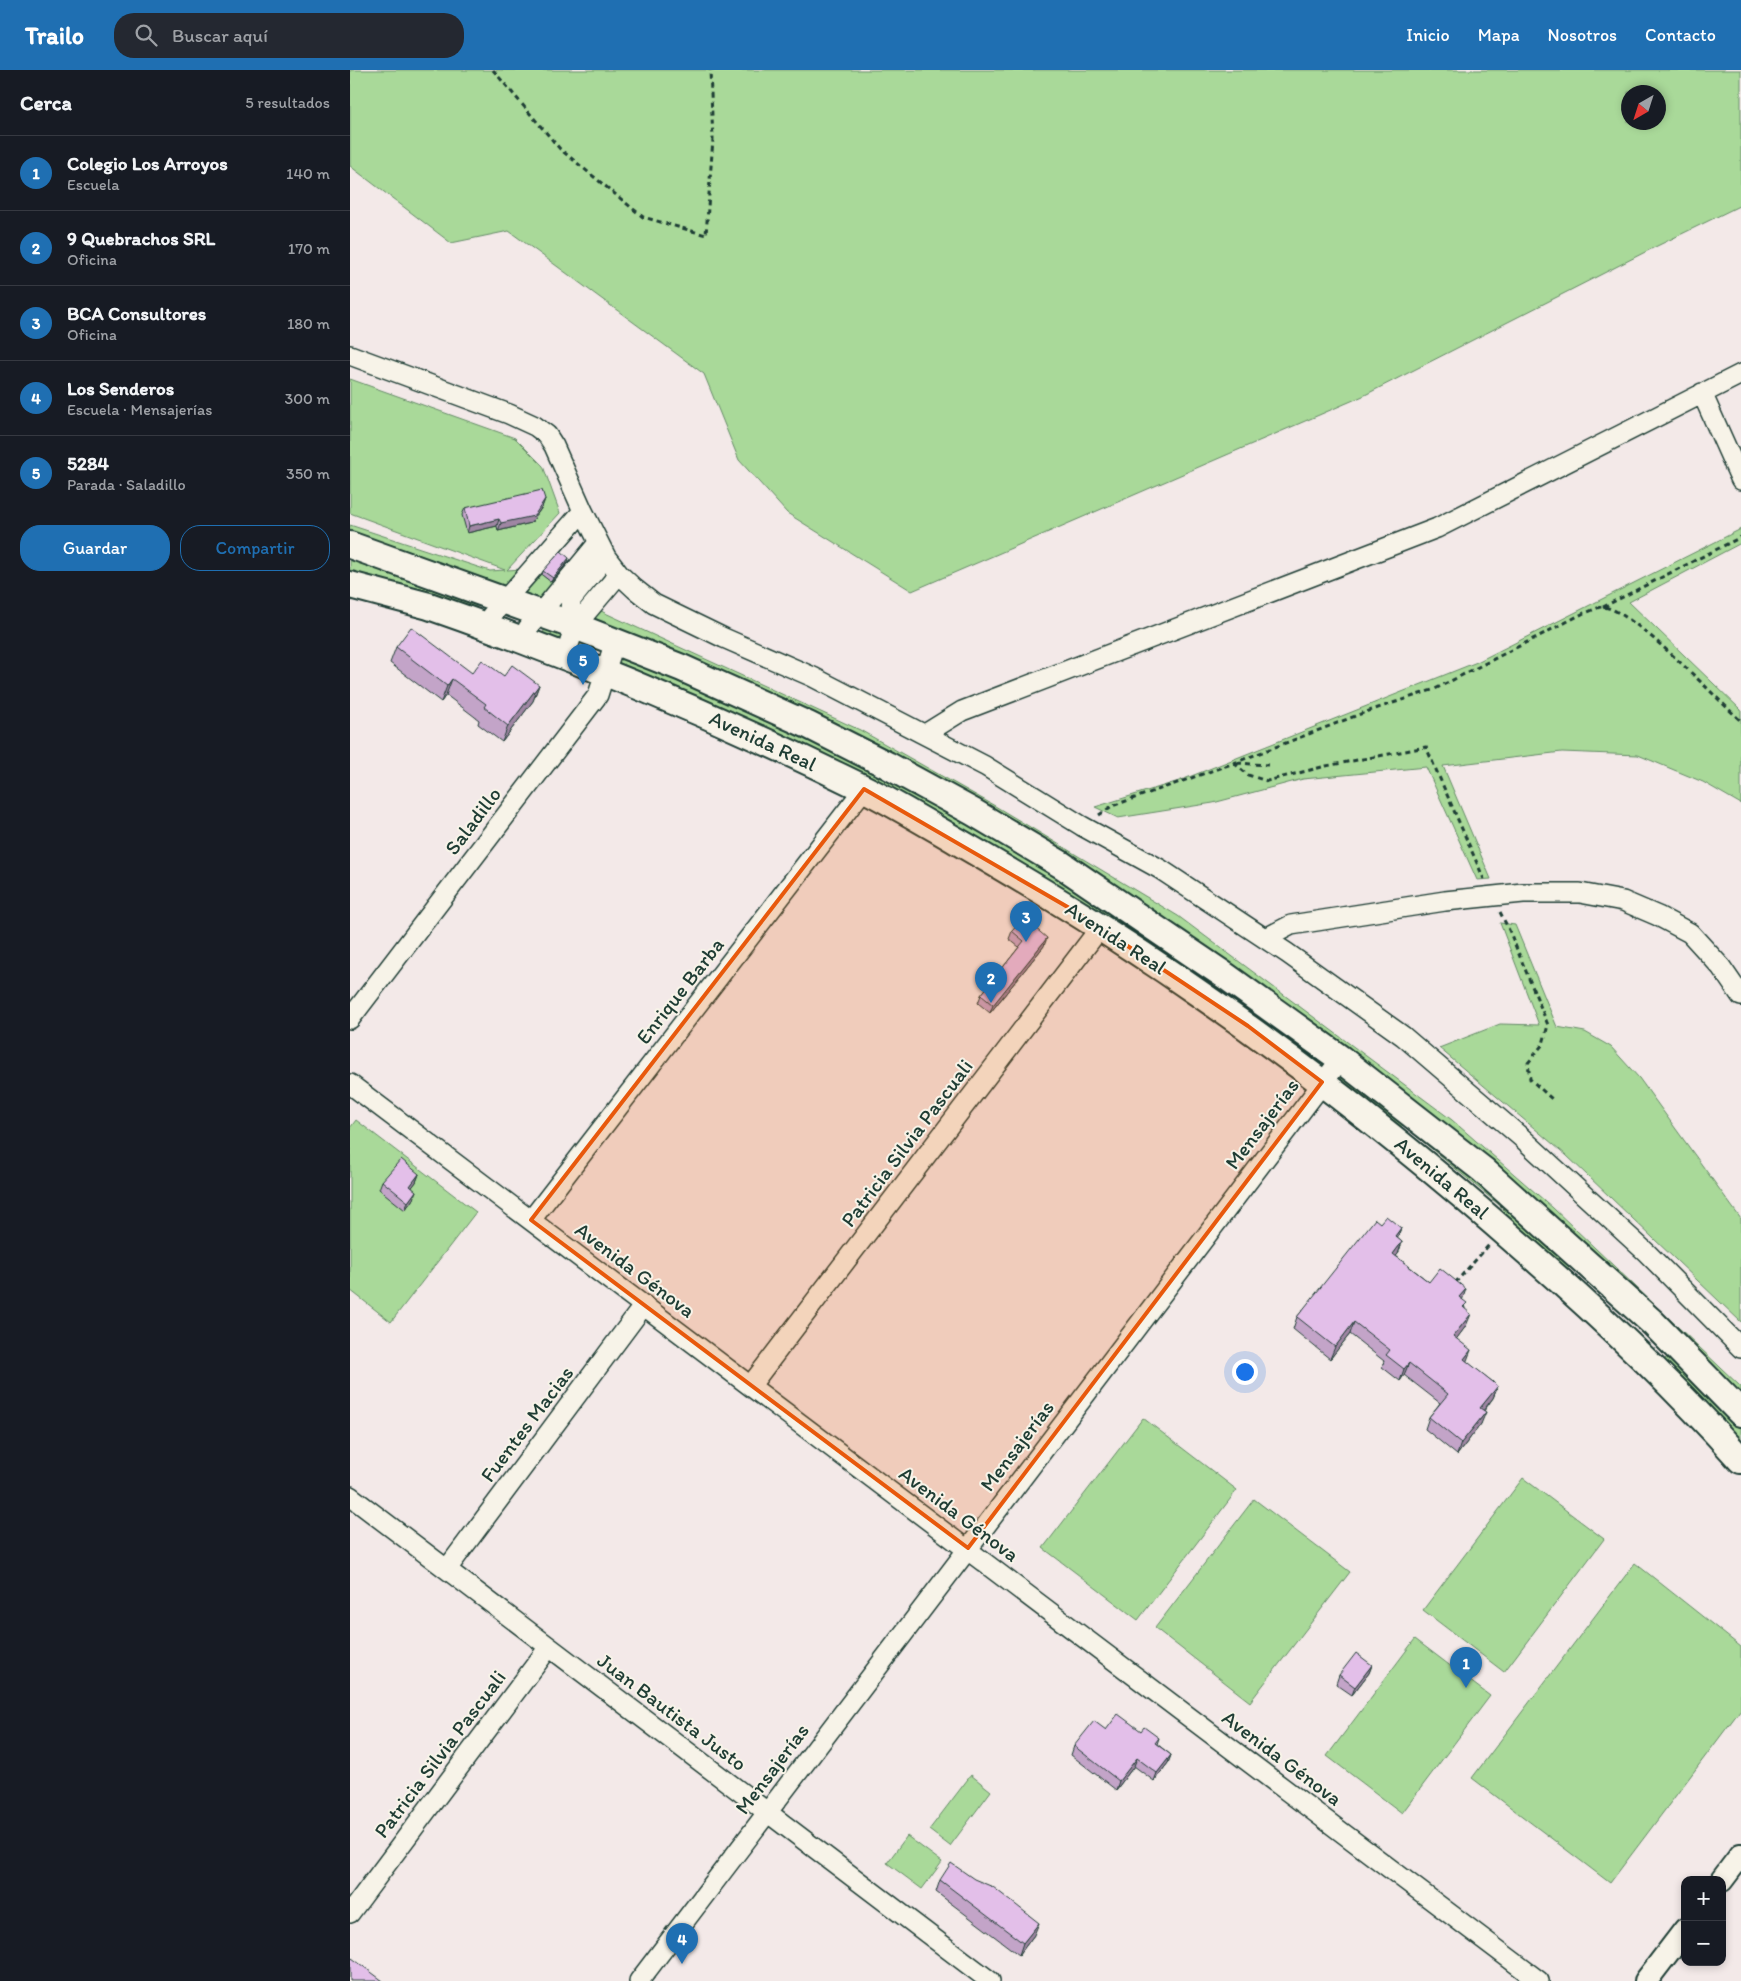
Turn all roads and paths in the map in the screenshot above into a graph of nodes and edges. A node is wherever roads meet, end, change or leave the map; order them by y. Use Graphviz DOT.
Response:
graph roads {
  1 [pos="494,70"];
  2 [pos="710,70"];
  3 [pos="350,355"];
  4 [pos="1741,374"];
  5 [pos="1702,393"];
  6 [pos="1741,480"];
  7 [pos="583,511"];
  8 [pos="1741,537"];
  9 [pos="350,545"];
  10 [pos="602,550"];
  11 [pos="619,574"];
  12 [pos="350,585"];
  13 [pos="505,600"];
  14 [pos="1603,607"];
  15 [pos="540,614"];
  16 [pos="575,626"];
  17 [pos="488,627"];
  18 [pos="524,641"];
  19 [pos="615,641"];
  20 [pos="565,657"];
  21 [pos="605,673"];
  22 [pos="1741,721"];
  23 [pos="926,734"];
  24 [pos="1234,763"];
  25 [pos="1268,765"];
  26 [pos="864,789"];
  27 [pos="1082,826"];
  28 [pos="1491,896"];
  29 [pos="1100,928"];
  30 [pos="1266,938"];
  31 [pos="1741,996"];
  32 [pos="350,1018"];
  33 [pos="1341,1059"];
  34 [pos="1322,1082"];
  35 [pos="350,1084"];
  36 [pos="1553,1100"];
  37 [pos="531,1220"];
  38 [pos="1502,1229"];
  39 [pos="1454,1285"];
  40 [pos="644,1305"];
  41 [pos="1741,1348"];
  42 [pos="751,1385"];
  43 [pos="1741,1413"];
  44 [pos="1741,1460"];
  45 [pos="350,1496"];
  46 [pos="968,1548"];
  47 [pos="447,1569"];
  48 [pos="549,1647"];
  49 [pos="767,1812"];
  50 [pos="1741,1855"];
  51 [pos="1725,1876"];
  52 [pos="350,1913"];
  53 [pos="1681,1935"];
  54 [pos="639,1981"];
  55 [pos="990,1981"];
  56 [pos="1539,1981"];
  57 [pos="1646,1981"];
  1 -- 2 [label="path"];
  3 -- 7 [label="street"];
  4 -- 5 [label="street"];
  5 -- 6 [label="street"];
  5 -- 23 [label="street"];
  7 -- 10 [label="street"];
  7 -- 13 [label="street"];
  8 -- 14 [label="path"];
  9 -- 13 [label="main road, Avenida Real"];
  10 -- 11 [label="street"];
  10 -- 15 [label="street"];
  10 -- 16 [label="street"];
  11 -- 16 [label="street"];
  11 -- 23 [label="street"];
  12 -- 17 [label="main road, Avenida Real"];
  13 -- 15 [label="main road, Avenida Real"];
  13 -- 17 [label="street"];
  14 -- 22 [label="path"];
  14 -- 24 [label="path"];
  15 -- 16 [label="main road, Avenida Real"];
  15 -- 18 [label="street"];
  16 -- 19 [label="main road, Avenida Real"];
  16 -- 20 [label="street"];
  17 -- 18 [label="main road, Avenida Real"];
  18 -- 20 [label="main road, Avenida Real"];
  19 -- 21 [label="street, Saladillo"];
  19 -- 33 [label="main road, Avenida Real"];
  20 -- 21 [label="main road, Avenida Real"];
  21 -- 26 [label="main road, Avenida Real"];
  21 -- 32 [label="street, Saladillo"];
  23 -- 27 [label="street"];
  24 -- 25 [label="path"];
  24 -- 27 [label="path"];
  24 -- 28 [label="path"];
  26 -- 29 [label="main road, Avenida Real"];
  26 -- 37 [label="street, Enrique Barba"];
  27 -- 30 [label="street"];
  28 -- 30 [label="street"];
  28 -- 31 [label="street"];
  28 -- 36 [label="path"];
  29 -- 34 [label="main road, Avenida Real"];
  29 -- 42 [label="street, Patricia Silvia Pascuali"];
  30 -- 41 [label="street"];
  33 -- 34 [label="street, Mensajerías"];
  33 -- 43 [label="main road, Avenida Real"];
  34 -- 38 [label="main road, Avenida Real"];
  34 -- 46 [label="street, Mensajerías"];
  35 -- 37 [label="street, Avenida Génova"];
  37 -- 40 [label="street, Avenida Génova"];
  38 -- 39 [label="path"];
  38 -- 44 [label="main road, Avenida Real"];
  40 -- 42 [label="street, Avenida Génova"];
  40 -- 47 [label="street, Fuentes Macias"];
  42 -- 46 [label="street, Avenida Génova"];
  45 -- 47 [label="street, Juan Bautista Justo"];
  46 -- 49 [label="street, Mensajerías"];
  46 -- 56 [label="street, Avenida Génova"];
  47 -- 48 [label="street, Juan Bautista Justo"];
  48 -- 49 [label="street, Juan Bautista Justo"];
  48 -- 52 [label="street, Patricia Silvia Pascuali"];
  49 -- 54 [label="street, Mensajerías"];
  49 -- 55 [label="street, Juan Bautista Justo"];
  50 -- 51 [label="street"];
  53 -- 57 [label="street"];
}
